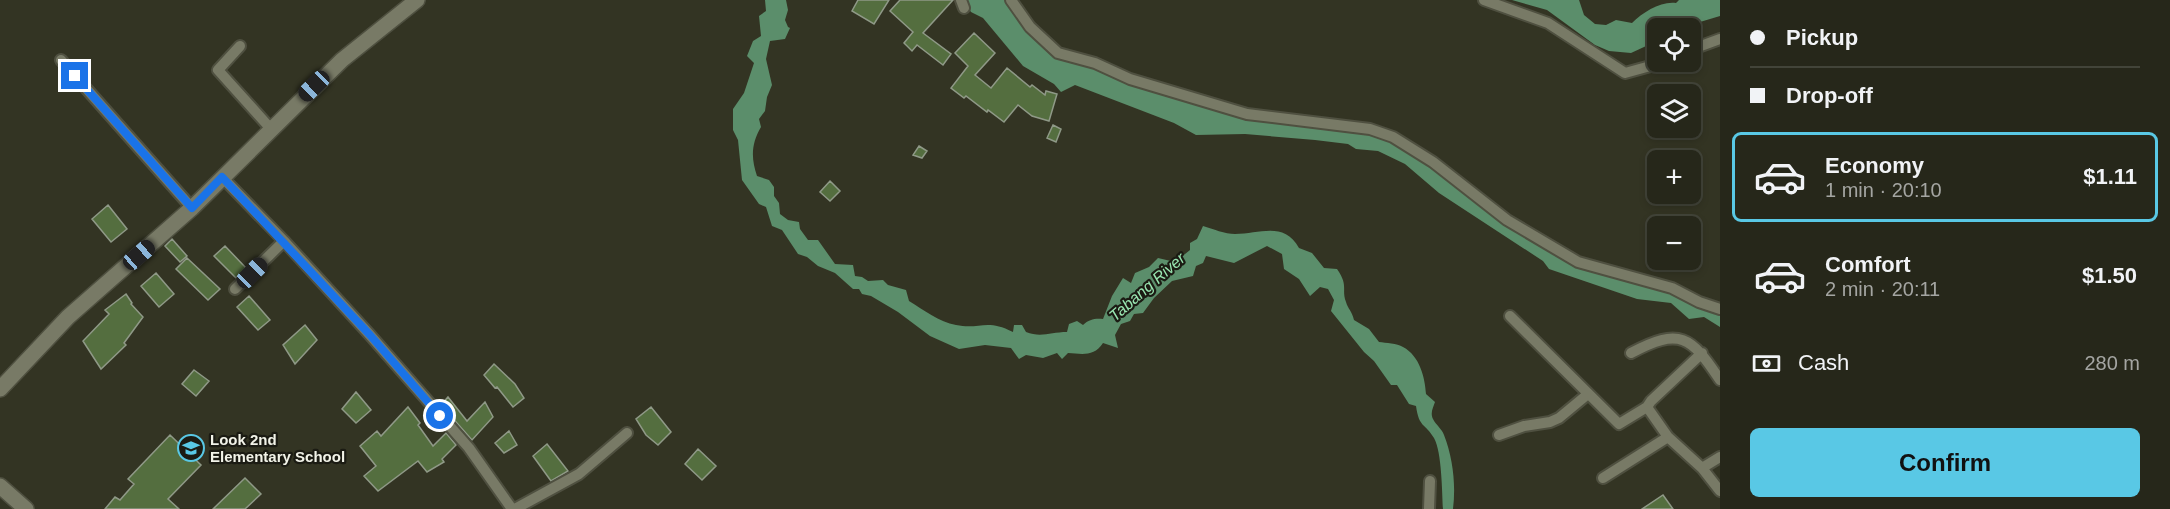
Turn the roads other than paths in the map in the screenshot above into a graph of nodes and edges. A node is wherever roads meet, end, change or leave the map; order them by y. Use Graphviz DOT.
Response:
graph roads {
  1 [pos="417,0"];
  2 [pos="1011,0"];
  3 [pos="1484,0"];
  4 [pos="1720,39"];
  5 [pos="240,46"];
  6 [pos="1701,46"];
  7 [pos="61,60"];
  8 [pos="1647,67"];
  9 [pos="271,129"];
  10 [pos="222,177"];
  11 [pos="192,208"];
  12 [pos="284,241"];
  13 [pos="236,289"];
  14 [pos="1720,309"];
  15 [pos="1510,316"];
  16 [pos="1632,353"];
  17 [pos="1702,353"];
  18 [pos="1720,380"];
  19 [pos="0,389"];
  20 [pos="1588,394"];
  21 [pos="1647,407"];
  22 [pos="627,433"];
  23 [pos="1499,435"];
  24 [pos="1668,437"];
  25 [pos="1720,457"];
  26 [pos="1702,468"];
  27 [pos="1603,478"];
  28 [pos="1430,481"];
  29 [pos="0,486"];
  30 [pos="1720,491"];
  31 [pos="26,509"];
  32 [pos="513,509"];
  33 [pos="1429,509"];
  1 -- 9 [label="street"];
  2 -- 14 [label="street"];
  3 -- 8 [label="street"];
  4 -- 6 [label="street"];
  5 -- 9 [label="street"];
  7 -- 11 [label="street"];
  9 -- 10 [label="street"];
  10 -- 11 [label="street"];
  10 -- 12 [label="street"];
  11 -- 19 [label="street"];
  12 -- 13 [label="street"];
  12 -- 32 [label="street"];
  15 -- 20 [label="street"];
  16 -- 17 [label="street"];
  17 -- 18 [label="street"];
  17 -- 21 [label="street"];
  20 -- 21 [label="street"];
  20 -- 23 [label="street"];
  21 -- 24 [label="street"];
  22 -- 32 [label="street"];
  24 -- 26 [label="street"];
  24 -- 27 [label="street"];
  25 -- 26 [label="street"];
  26 -- 30 [label="street"];
  28 -- 33 [label="street"];
  29 -- 31 [label="street"];
}
